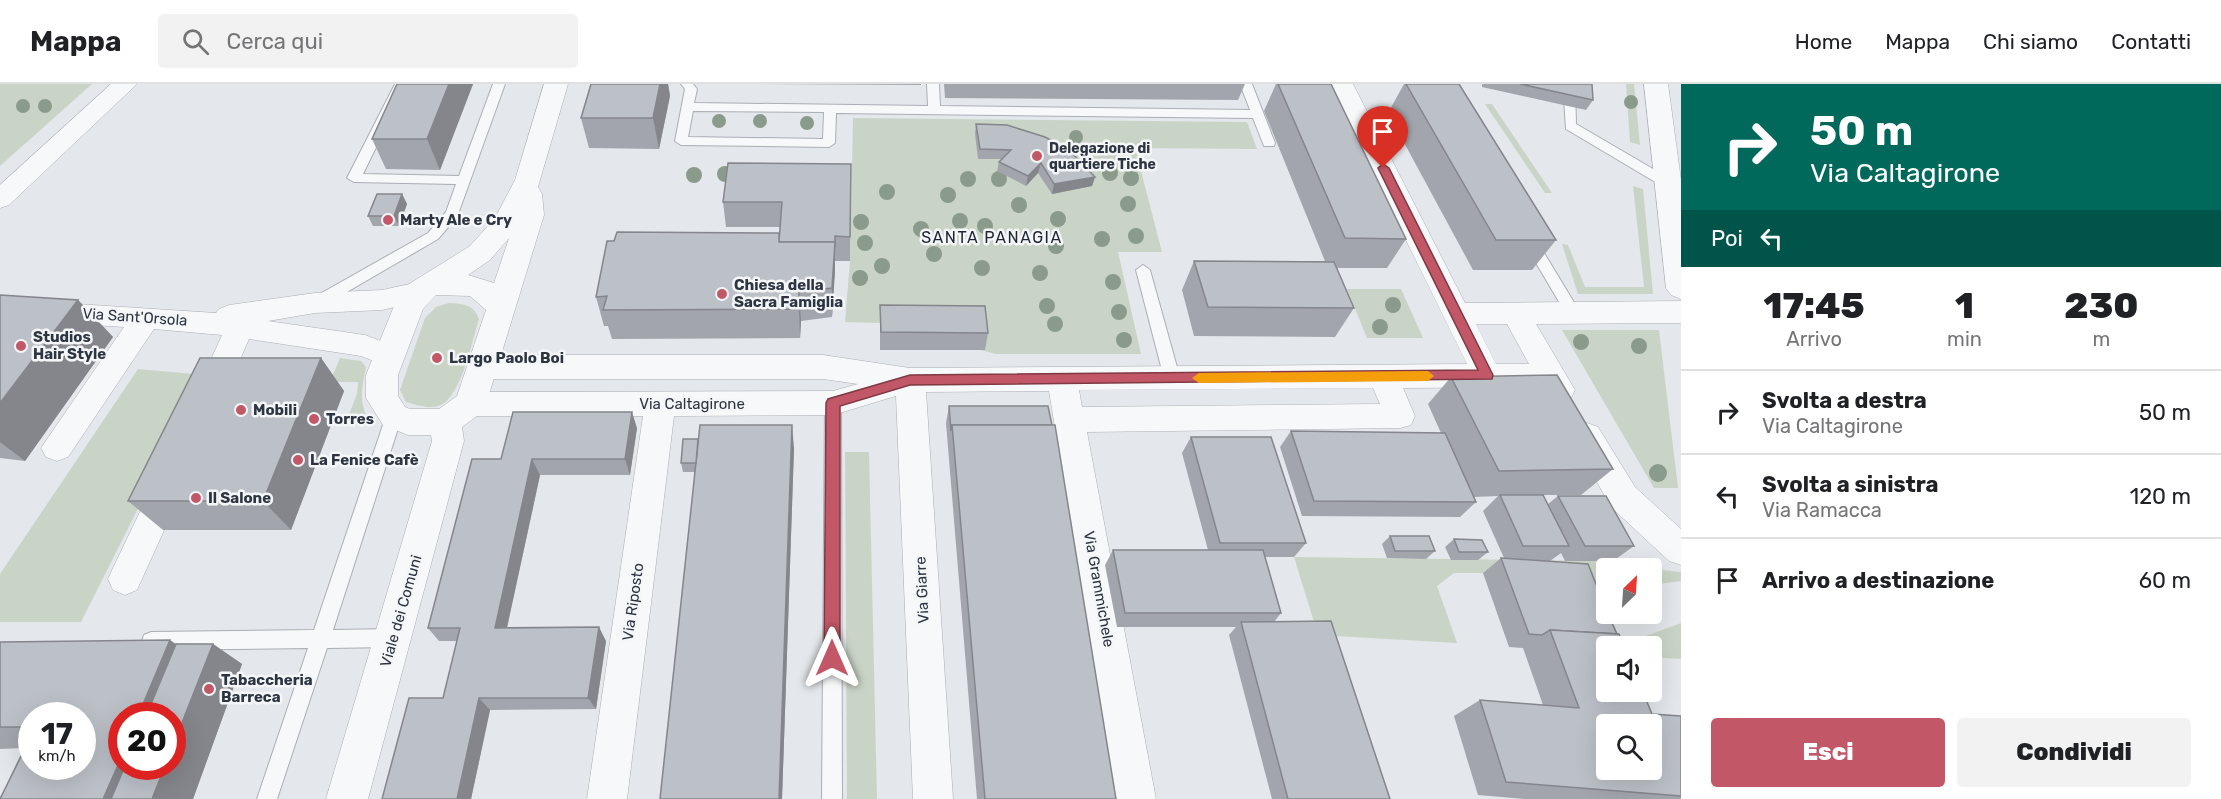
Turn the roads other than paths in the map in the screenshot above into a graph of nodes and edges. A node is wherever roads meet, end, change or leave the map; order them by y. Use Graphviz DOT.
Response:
graph roads {
  1 [pos="126,84"];
  2 [pos="400,84"];
  3 [pos="499,84"];
  4 [pos="556,84"];
  5 [pos="687,84"];
  6 [pos="933,84"];
  7 [pos="1246,84"];
  8 [pos="1341,84"];
  9 [pos="1569,84"];
  10 [pos="1656,84"];
  11 [pos="687,107"];
  12 [pos="830,109"];
  13 [pos="934,110"];
  14 [pos="1258,114"];
  15 [pos="1269,143"];
  16 [pos="1672,155"];
  17 [pos="464,180"];
  18 [pos="528,180"];
  19 [pos="1667,183"];
  20 [pos="0,200"];
  21 [pos="1520,224"];
  22 [pos="1143,270"];
  23 [pos="1681,288"];
  24 [pos="426,289"];
  25 [pos="315,303"];
  26 [pos="0,309"];
  27 [pos="501,309"];
  28 [pos="1681,312"];
  29 [pos="1515,313"];
  30 [pos="1573,313"];
  31 [pos="1456,314"];
  32 [pos="146,318"];
  33 [pos="243,321"];
  34 [pos="389,356"];
  35 [pos="482,368"];
  36 [pos="1487,375"];
  37 [pos="1551,375"];
  38 [pos="1383,376"];
  39 [pos="1172,378"];
  40 [pos="1062,379"];
  41 [pos="910,380"];
  42 [pos="833,403"];
  43 [pos="660,404"];
  44 [pos="458,413"];
  45 [pos="394,416"];
  46 [pos="199,418"];
  47 [pos="1068,420"];
  48 [pos="57,448"];
  49 [pos="179,461"];
  50 [pos="1681,550"];
  51 [pos="125,579"];
  52 [pos="393,638"];
  53 [pos="321,639"];
  54 [pos="131,641"];
  55 [pos="267,799"];
  56 [pos="347,799"];
  57 [pos="607,799"];
  58 [pos="832,799"];
  59 [pos="933,799"];
  60 [pos="1136,799"];
  1 -- 20 [label="street"];
  2 -- 17 [label="lane"];
  3 -- 17 [label="lane"];
  4 -- 18 [label="street"];
  5 -- 11 [label="lane"];
  6 -- 13 [label="lane"];
  7 -- 14 [label="lane"];
  8 -- 31 [label="street"];
  9 -- 19 [label="lane"];
  10 -- 16 [label="street"];
  11 -- 12 [label="lane"];
  11 -- 12 [label="lane"];
  12 -- 13 [label="lane"];
  13 -- 14 [label="lane"];
  14 -- 15 [label="lane"];
  16 -- 19 [label="street"];
  17 -- 25 [label="lane"];
  18 -- 24 [label="street"];
  18 -- 27 [label="street"];
  19 -- 23 [label="street"];
  21 -- 30 [label="lane"];
  22 -- 39 [label="lane"];
  24 -- 25 [label="street"];
  24 -- 27 [label="street"];
  24 -- 34 [label="street"];
  25 -- 33 [label="street"];
  26 -- 32 [label="street, Via Sant'Orsola"];
  27 -- 35 [label="street"];
  28 -- 30 [label="street"];
  29 -- 30 [label="street"];
  29 -- 31 [label="street"];
  29 -- 37 [label="street"];
  31 -- 36 [label="street"];
  32 -- 33 [label="street, Via Sant'Orsola"];
  32 -- 48 [label="street"];
  33 -- 34 [label="street, Via Sant'Orsola"];
  33 -- 46 [label="street"];
  34 -- 45 [label="street"];
  35 -- 41 [label="street, Via Caltagirone"];
  35 -- 44 [label="street"];
  36 -- 37 [label="street, Via Caltagirone"];
  36 -- 38 [label="street, Via Caltagirone"];
  37 -- 50 [label="street"];
  38 -- 39 [label="street, Via Caltagirone"];
  38 -- 47 [label="street"];
  39 -- 40 [label="street, Via Caltagirone"];
  40 -- 41 [label="street, Via Caltagirone"];
  40 -- 47 [label="street, Via Grammichele"];
  41 -- 42 [label="street, Via Caltagirone"];
  41 -- 59 [label="street, Via Giarre"];
  42 -- 43 [label="street, Via Caltagirone"];
  42 -- 58 [label="lane"];
  43 -- 44 [label="street, Via Caltagirone"];
  43 -- 57 [label="street, Via Riposto"];
  44 -- 45 [label="street"];
  44 -- 52 [label="street, Viale dei Comuni"];
  45 -- 53 [label="lane"];
  47 -- 60 [label="street, Via Grammichele"];
  49 -- 51 [label="street"];
  52 -- 53 [label="lane"];
  52 -- 56 [label="street, Viale dei Comuni"];
  53 -- 54 [label="lane"];
  53 -- 55 [label="lane"];
}
